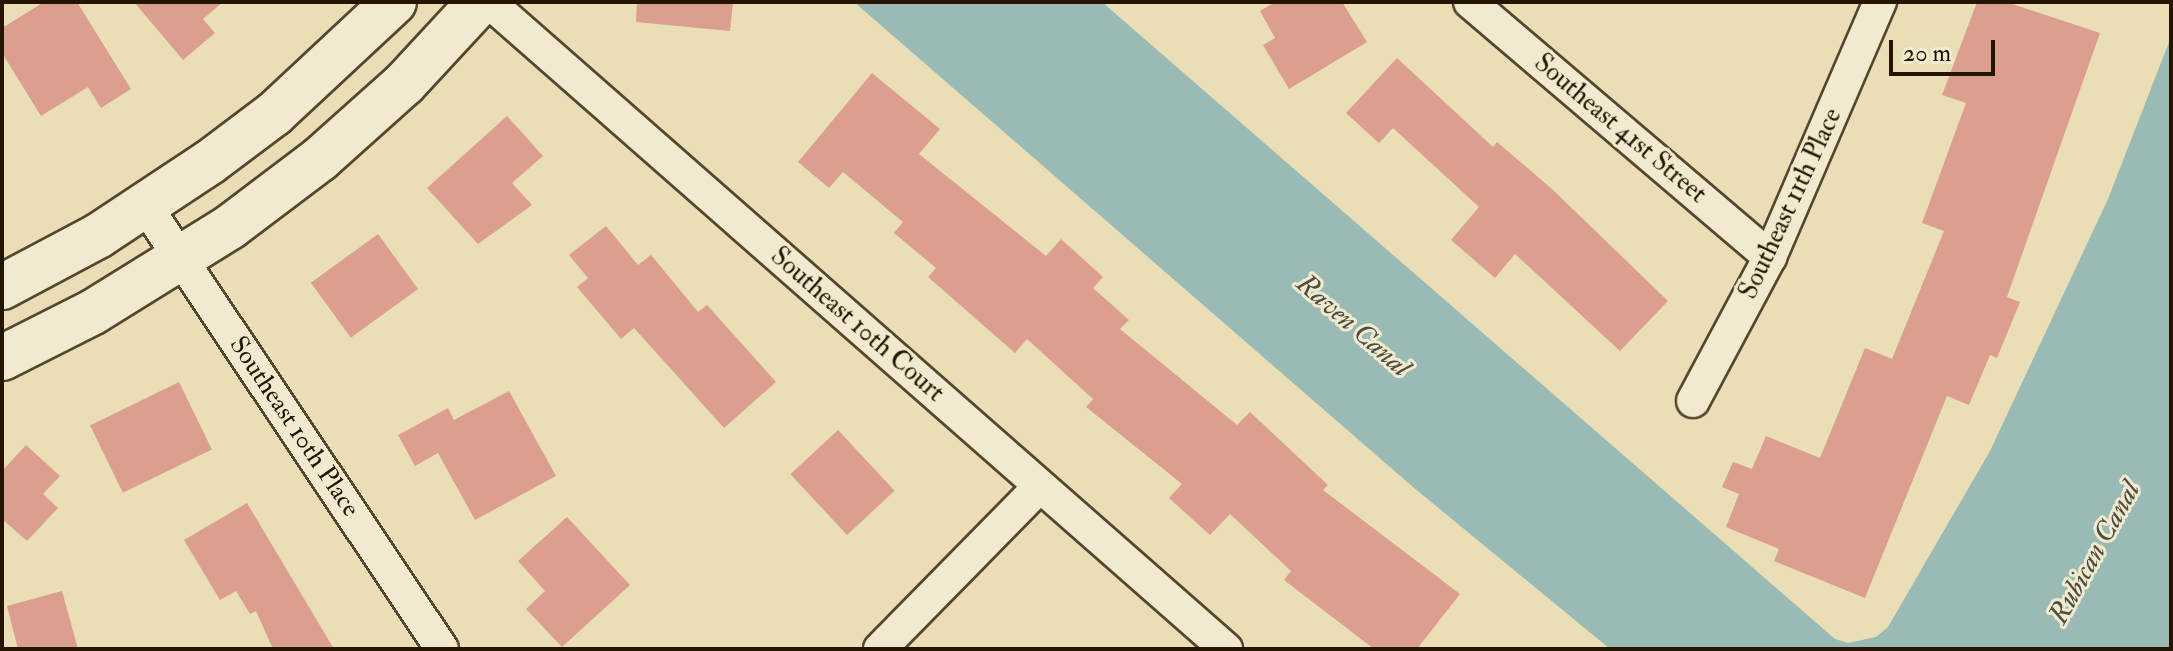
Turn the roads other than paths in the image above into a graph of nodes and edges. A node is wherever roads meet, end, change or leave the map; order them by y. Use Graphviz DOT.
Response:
graph roads {
  1 [pos="394,2"];
  2 [pos="480,2"];
  3 [pos="489,2"];
  4 [pos="1470,2"];
  5 [pos="1880,2"];
  6 [pos="145,205"];
  7 [pos="1770,257"];
  8 [pos="181,259"];
  9 [pos="2,287"];
  10 [pos="2,358"];
  11 [pos="1693,401"];
  12 [pos="1040,486"];
  13 [pos="442,649"];
  14 [pos="880,649"];
  15 [pos="1226,649"];
  1 -- 6 [label="main road"];
  2 -- 8 [label="main road"];
  3 -- 12 [label="street, Southeast 10th Court"];
  4 -- 7 [label="street, Southeast 41st Street"];
  5 -- 7 [label="street, Southeast 11th Place"];
  6 -- 8 [label="street, Southeast 10th Place"];
  6 -- 9 [label="main road"];
  7 -- 11 [label="street, Southeast 11th Place"];
  8 -- 10 [label="main road"];
  8 -- 13 [label="street, Southeast 10th Place"];
  12 -- 14 [label="street"];
  12 -- 15 [label="street, Southeast 10th Court"];
}
